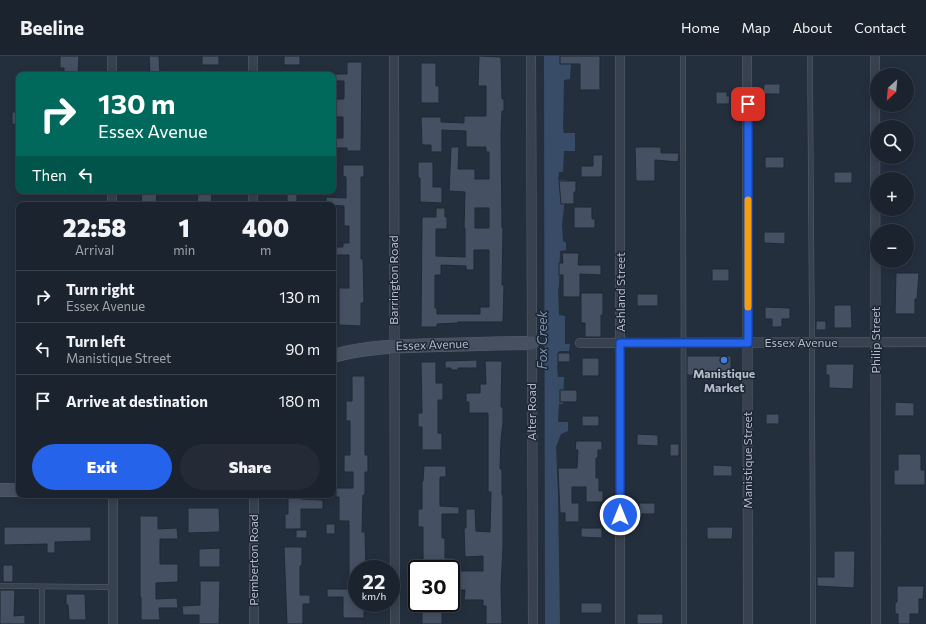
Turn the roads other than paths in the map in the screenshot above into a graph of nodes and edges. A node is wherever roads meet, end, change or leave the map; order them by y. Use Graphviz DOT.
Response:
graph roads {
  1 [pos="112,56"];
  2 [pos="253,56"];
  3 [pos="394,56"];
  4 [pos="531,56"];
  5 [pos="620,56"];
  6 [pos="683,56"];
  7 [pos="748,56"];
  8 [pos="810,56"];
  9 [pos="875,56"];
  10 [pos="112,72"];
  11 [pos="253,72"];
  12 [pos="532,342"];
  13 [pos="812,342"];
  14 [pos="875,342"];
  15 [pos="926,342"];
  16 [pos="580,343"];
  17 [pos="620,343"];
  18 [pos="684,343"];
  19 [pos="748,343"];
  20 [pos="394,346"];
  21 [pos="336,355"];
  22 [pos="0,490"];
  23 [pos="16,490"];
  24 [pos="113,498"];
  25 [pos="254,498"];
  26 [pos="0,586"];
  27 [pos="42,587"];
  28 [pos="113,587"];
  29 [pos="42,624"];
  30 [pos="113,624"];
  31 [pos="254,624"];
  32 [pos="395,624"];
  33 [pos="533,624"];
  34 [pos="620,624"];
  35 [pos="684,624"];
  36 [pos="748,624"];
  37 [pos="813,624"];
  38 [pos="876,624"];
  1 -- 10 [label="street"];
  2 -- 11 [label="street"];
  3 -- 20 [label="street, Barrington Road"];
  4 -- 12 [label="street, Alter Road"];
  5 -- 17 [label="street, Ashland Street"];
  6 -- 18 [label="lane"];
  7 -- 19 [label="street, Manistique Street"];
  8 -- 13 [label="lane"];
  9 -- 14 [label="street, Philip Street"];
  12 -- 20 [label="street, Essex Avenue"];
  12 -- 33 [label="street, Alter Road"];
  13 -- 14 [label="street, Essex Avenue"];
  13 -- 19 [label="street, Essex Avenue"];
  13 -- 37 [label="lane"];
  14 -- 15 [label="street, Essex Avenue"];
  14 -- 38 [label="street, Philip Street"];
  16 -- 17 [label="street, Essex Avenue"];
  17 -- 18 [label="street, Essex Avenue"];
  17 -- 34 [label="street, Ashland Street"];
  18 -- 19 [label="street, Essex Avenue"];
  18 -- 35 [label="lane"];
  19 -- 36 [label="street, Manistique Street"];
  20 -- 21 [label="street, Essex Avenue"];
  20 -- 32 [label="street, Barrington Road"];
  22 -- 23 [label="street"];
  24 -- 28 [label="street"];
  25 -- 31 [label="street, Pemberton Road"];
  26 -- 27 [label="lane"];
  27 -- 28 [label="lane"];
  27 -- 29 [label="lane"];
  28 -- 30 [label="street"];
}
